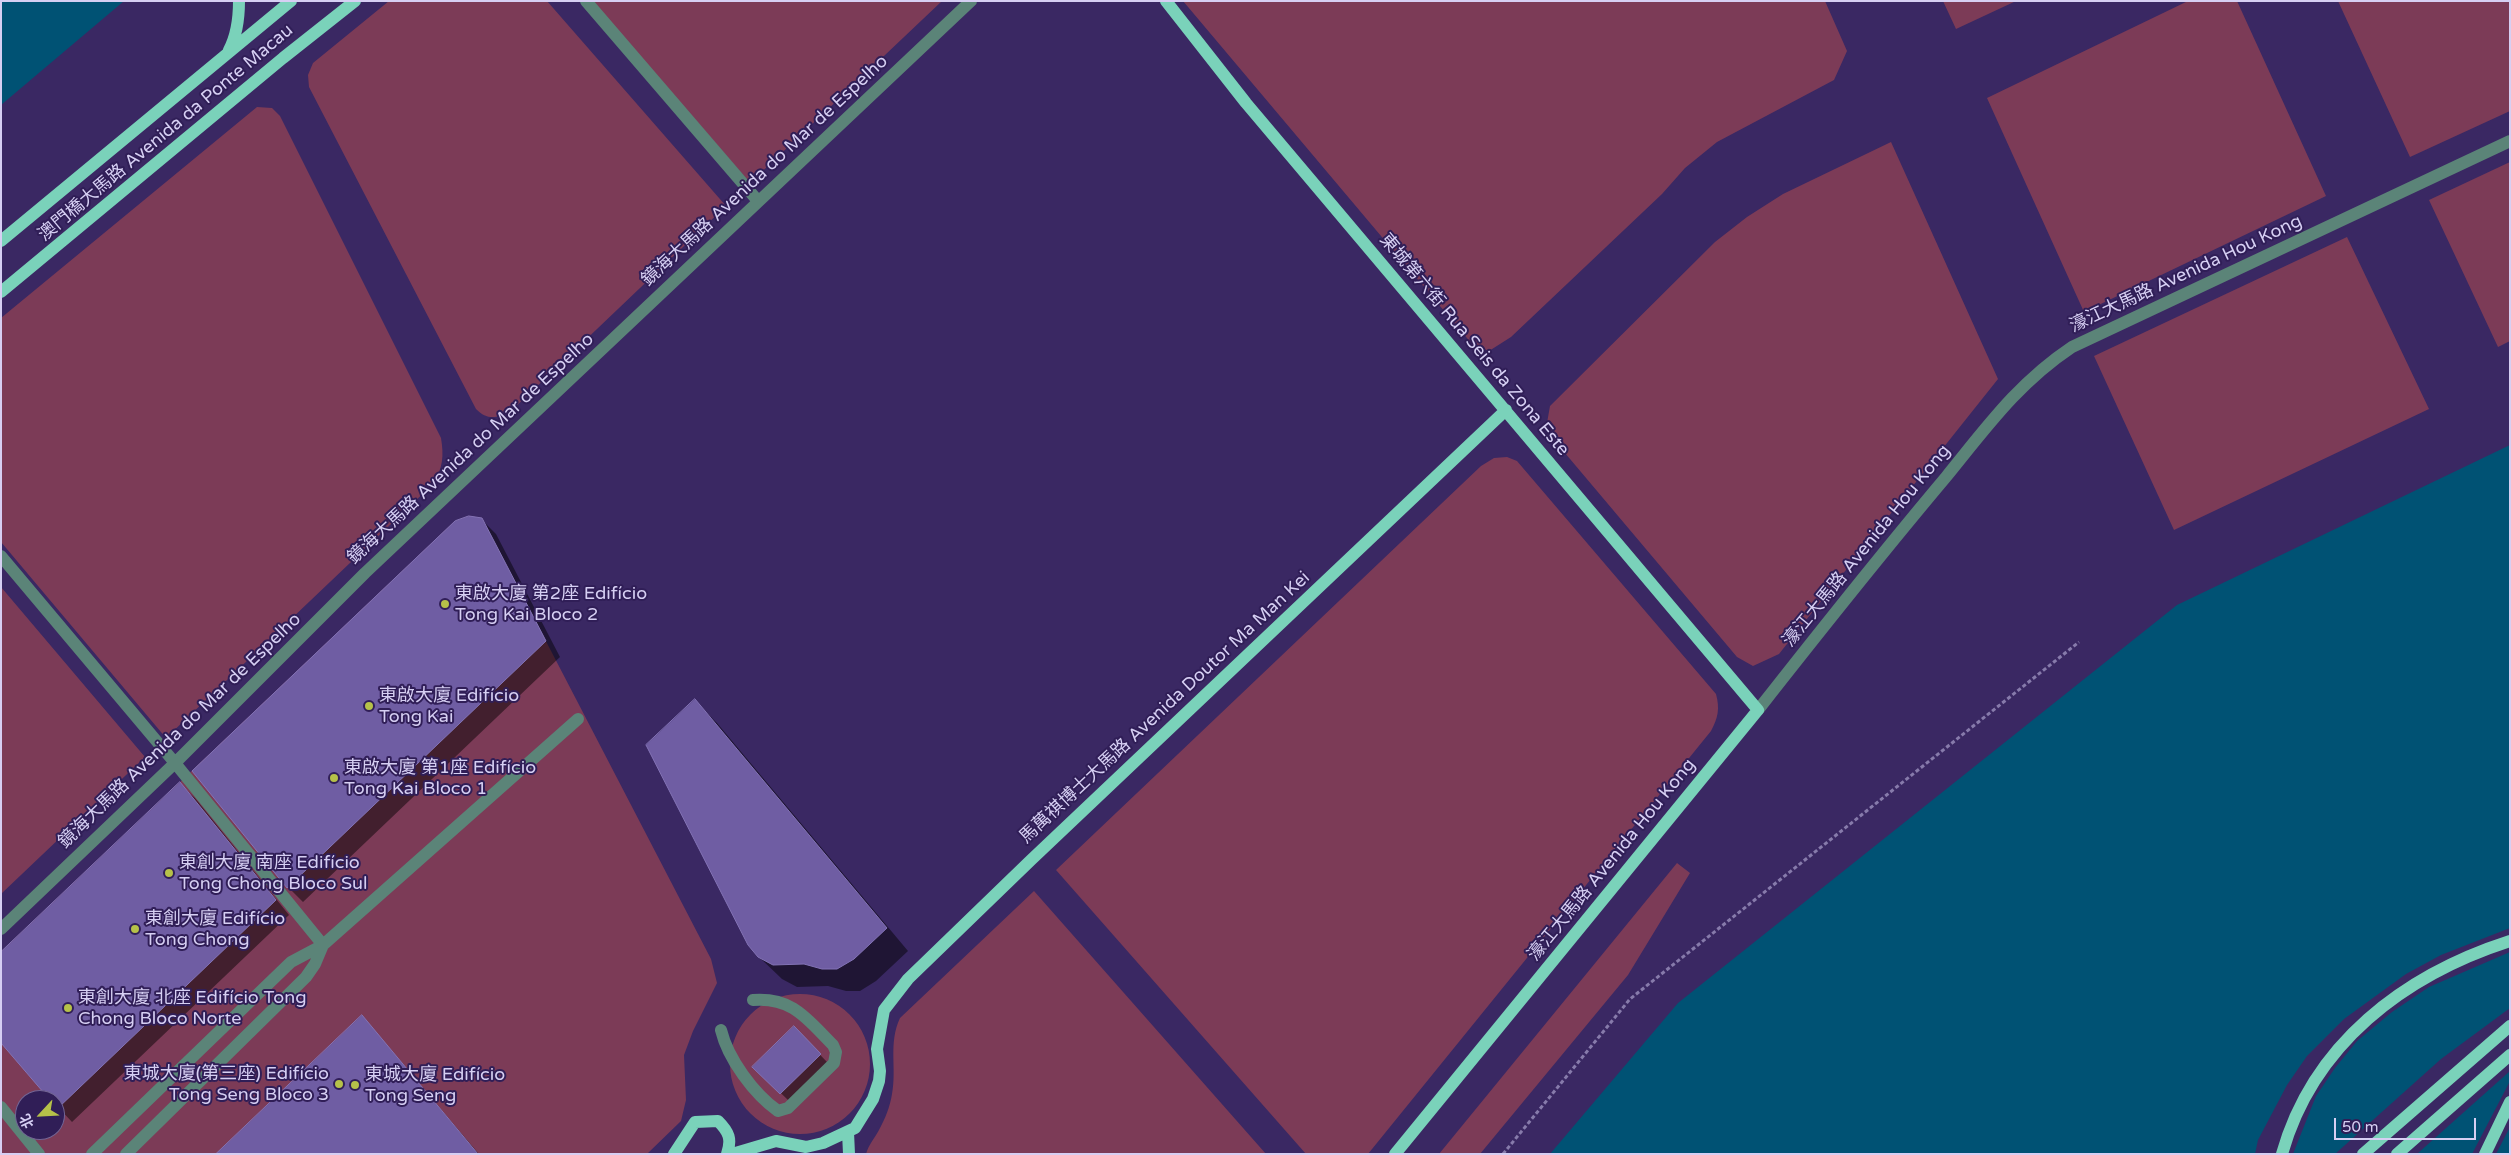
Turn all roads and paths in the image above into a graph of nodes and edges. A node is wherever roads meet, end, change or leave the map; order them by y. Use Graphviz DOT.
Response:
graph roads {
  1 [pos="291,1"];
  2 [pos="355,1"];
  3 [pos="586,1"];
  4 [pos="971,1"];
  5 [pos="1166,1"];
  6 [pos="239,2"];
  7 [pos="227,52"];
  8 [pos="2510,141"];
  9 [pos="758,201"];
  10 [pos="1,241"];
  11 [pos="1,292"];
  12 [pos="1506,410"];
  13 [pos="1,556"];
  14 [pos="2079,642"];
  15 [pos="1758,710"];
  16 [pos="578,719"];
  17 [pos="175,763"];
  18 [pos="1,928"];
  19 [pos="2510,941"];
  20 [pos="323,945"];
  21 [pos="753,1000"];
  22 [pos="2510,1026"];
  23 [pos="721,1030"];
  24 [pos="2510,1055"];
  25 [pos="2510,1102"];
  26 [pos="1,1107"];
  27 [pos="848,1132"];
  28 [pos="39,1154"];
  29 [pos="92,1154"];
  30 [pos="126,1154"];
  31 [pos="674,1154"];
  32 [pos="727,1154"];
  33 [pos="732,1154"];
  34 [pos="849,1154"];
  35 [pos="1395,1154"];
  36 [pos="1503,1154"];
  37 [pos="2282,1154"];
  38 [pos="2363,1154"];
  39 [pos="2397,1154"];
  40 [pos="2485,1154"];
  1 -- 7 [label="main road, 澳門橋大馬路 Avenida da Ponte Macau"];
  2 -- 11 [label="main road, 澳門橋大馬路 Avenida da Ponte Macau"];
  3 -- 9 [label="street"];
  4 -- 9 [label="street, 鏡海大馬路 Avenida do Mar de Espelho"];
  5 -- 12 [label="main road, 東城第六街 Rua Seis da Zona Este"];
  6 -- 7 [label="main road"];
  7 -- 10 [label="main road, 澳門橋大馬路 Avenida da Ponte Macau"];
  8 -- 15 [label="street, 濠江大馬路 Avenida Hou Kong"];
  9 -- 17 [label="street, 鏡海大馬路 Avenida do Mar de Espelho"];
  12 -- 15 [label="main road, 東城第六街 Rua Seis da Zona Este"];
  12 -- 27 [label="main road, 馬萬祺博士大馬路 Avenida Doutor Ma Man Kei"];
  13 -- 17 [label="street"];
  14 -- 36 [label="path"];
  15 -- 35 [label="main road, 濠江大馬路 Avenida Hou Kong"];
  16 -- 20 [label="street"];
  17 -- 18 [label="street, 鏡海大馬路 Avenida do Mar de Espelho"];
  17 -- 20 [label="street"];
  19 -- 37 [label="main road"];
  20 -- 29 [label="street"];
  20 -- 30 [label="street"];
  21 -- 23 [label="street"];
  22 -- 38 [label="main road"];
  24 -- 39 [label="main road"];
  25 -- 40 [label="main road"];
  26 -- 28 [label="street"];
  27 -- 33 [label="main road"];
  27 -- 34 [label="main road"];
  31 -- 32 [label="main road"];
}
